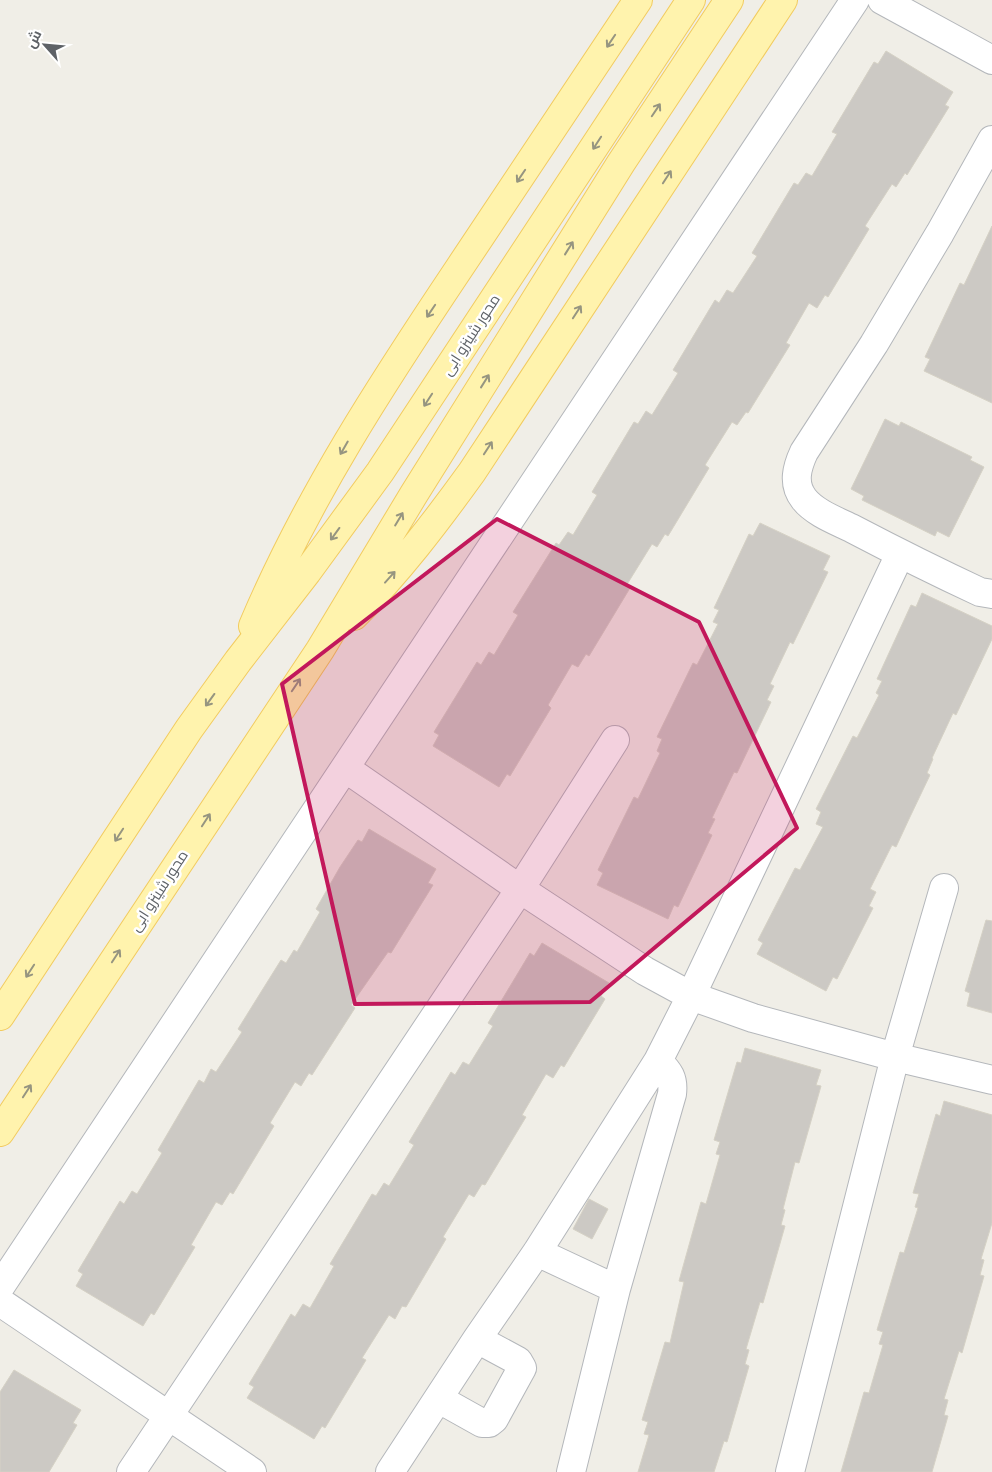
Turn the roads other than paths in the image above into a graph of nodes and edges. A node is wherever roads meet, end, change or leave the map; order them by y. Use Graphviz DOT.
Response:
graph roads {
  1 [pos="638,0"];
  2 [pos="691,0"];
  3 [pos="729,0"];
  4 [pos="783,0"];
  5 [pos="855,0"];
  6 [pos="882,0"];
  7 [pos="992,60"];
  8 [pos="992,140"];
  9 [pos="900,554"];
  10 [pos="992,594"];
  11 [pos="320,650"];
  12 [pos="238,660"];
  13 [pos="615,740"];
  14 [pos="345,768"];
  15 [pos="944,888"];
  16 [pos="520,889"];
  17 [pos="691,996"];
  18 [pos="0,1016"];
  19 [pos="895,1057"];
  20 [pos="658,1061"];
  21 [pos="992,1080"];
  22 [pos="0,1132"];
  23 [pos="537,1252"];
  24 [pos="0,1287"];
  25 [pos="616,1289"];
  26 [pos="0,1302"];
  27 [pos="477,1339"];
  28 [pos="439,1399"];
  29 [pos="168,1416"];
  30 [pos="132,1472"];
  31 [pos="252,1472"];
  32 [pos="390,1472"];
  33 [pos="571,1472"];
  34 [pos="790,1472"];
  1 -- 12 [label="main road, محور شينزو ابى, one-way"];
  2 -- 12 [label="main road, محور شينزو ابى, one-way"];
  11 -- 3 [label="main road, محور شينزو ابى, one-way"];
  11 -- 4 [label="main road, محور شينزو ابى, one-way"];
  5 -- 14 [label="street"];
  6 -- 7 [label="street"];
  8 -- 9 [label="street"];
  9 -- 10 [label="street"];
  9 -- 17 [label="street"];
  22 -- 11 [label="main road, محور شينزو ابى, one-way"];
  12 -- 18 [label="main road, محور شينزو ابى, one-way"];
  13 -- 16 [label="street"];
  14 -- 16 [label="street"];
  14 -- 24 [label="street"];
  15 -- 19 [label="street"];
  16 -- 17 [label="street"];
  16 -- 29 [label="street"];
  17 -- 19 [label="street"];
  17 -- 20 [label="street"];
  19 -- 21 [label="street"];
  19 -- 34 [label="street"];
  20 -- 23 [label="street"];
  20 -- 25 [label="street"];
  23 -- 25 [label="street"];
  23 -- 27 [label="street"];
  25 -- 33 [label="street"];
  26 -- 29 [label="street"];
  27 -- 28 [label="street"];
  27 -- 28 [label="street"];
  28 -- 32 [label="street"];
  29 -- 30 [label="street"];
  29 -- 31 [label="street"];
}
